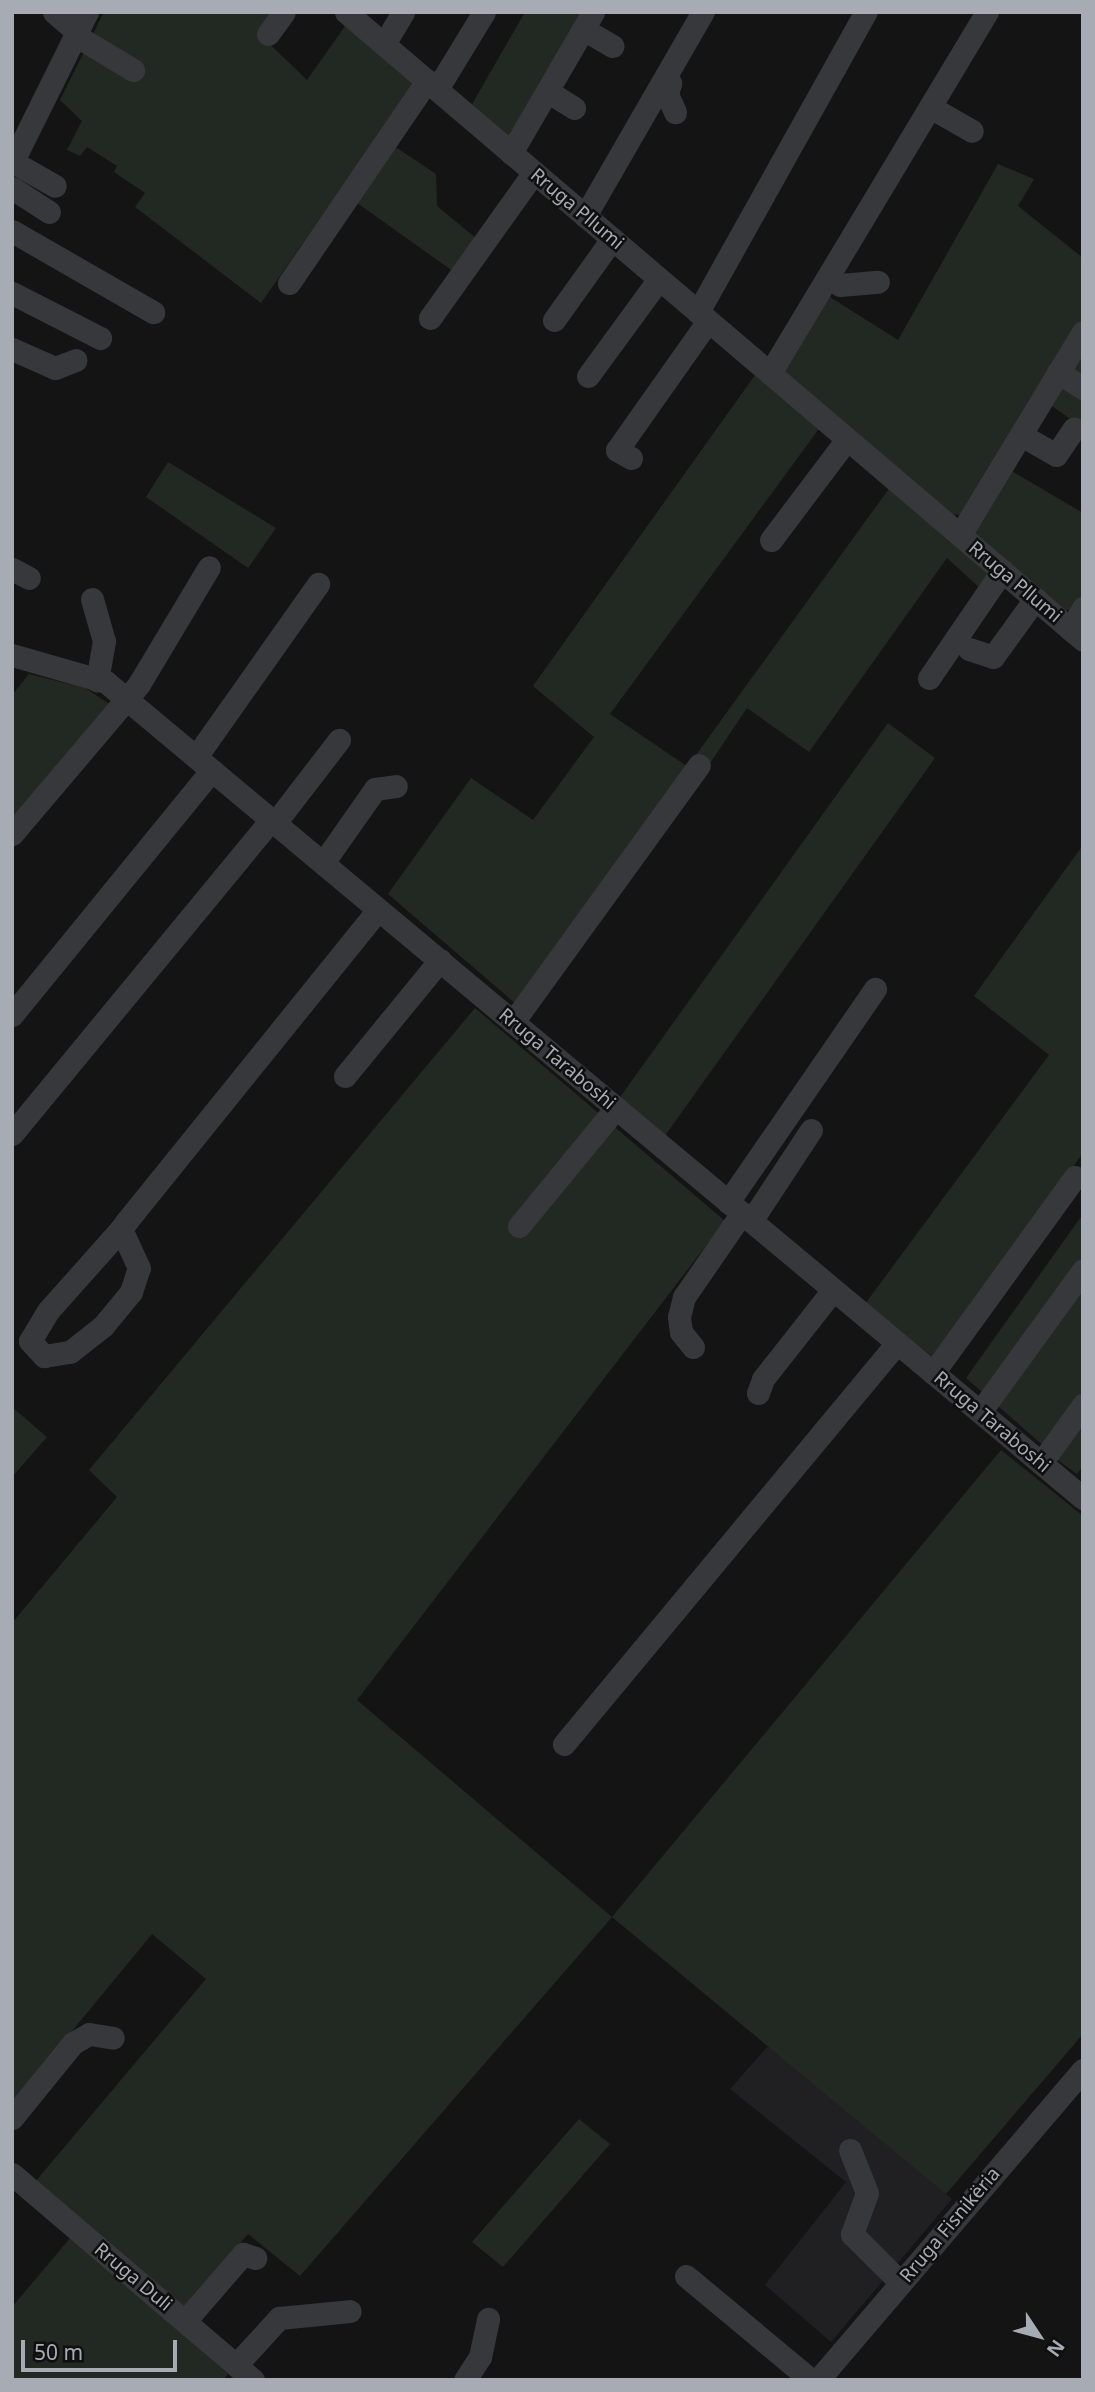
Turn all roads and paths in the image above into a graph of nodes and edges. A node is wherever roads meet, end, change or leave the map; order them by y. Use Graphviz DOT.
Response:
graph roads {
  1 [pos="54,12"];
  2 [pos="284,12"];
  3 [pos="346,12"];
  4 [pos="403,12"];
  5 [pos="484,12"];
  6 [pos="703,12"];
  7 [pos="866,12"];
  8 [pos="986,15"];
  9 [pos="588,21"];
  10 [pos="80,26"];
  11 [pos="268,34"];
  12 [pos="384,44"];
  13 [pos="613,46"];
  14 [pos="133,70"];
  15 [pos="664,80"];
  16 [pos="432,85"];
  17 [pos="547,91"];
  18 [pos="930,107"];
  19 [pos="574,108"];
  20 [pos="675,113"];
  21 [pos="972,131"];
  22 [pos="639,148"];
  23 [pos="511,153"];
  24 [pos="13,163"];
  25 [pos="534,172"];
  26 [pos="55,186"];
  27 [pos="12,188"];
  28 [pos="593,201"];
  29 [pos="49,212"];
  30 [pos="12,231"];
  31 [pos="612,239"];
  32 [pos="828,277"];
  33 [pos="659,279"];
  34 [pos="878,282"];
  35 [pos="289,283"];
  36 [pos="12,293"];
  37 [pos="153,312"];
  38 [pos="703,316"];
  39 [pos="430,318"];
  40 [pos="554,320"];
  41 [pos="1083,332"];
  42 [pos="100,338"];
  43 [pos="12,349"];
  44 [pos="76,360"];
  45 [pos="1058,372"];
  46 [pos="770,373"];
  47 [pos="588,376"];
  48 [pos="1083,388"];
  49 [pos="1074,428"];
  50 [pos="1021,435"];
  51 [pos="847,439"];
  52 [pos="631,458"];
  53 [pos="960,536"];
  54 [pos="771,540"];
  55 [pos="209,567"];
  56 [pos="1002,571"];
  57 [pos="318,584"];
  58 [pos="92,599"];
  59 [pos="1035,599"];
  60 [pos="1083,608"];
  61 [pos="1076,634"];
  62 [pos="969,649"];
  63 [pos="12,655"];
  64 [pos="929,678"];
  65 [pos="97,680"];
  66 [pos="125,698"];
  67 [pos="339,740"];
  68 [pos="204,764"];
  69 [pos="699,765"];
  70 [pos="396,786"];
  71 [pos="273,822"];
  72 [pos="12,834"];
  73 [pos="323,863"];
  74 [pos="378,909"];
  75 [pos="440,960"];
  76 [pos="874,989"];
  77 [pos="12,1015"];
  78 [pos="513,1022"];
  79 [pos="345,1076"];
  80 [pos="616,1108"];
  81 [pos="811,1130"];
  82 [pos="12,1134"];
  83 [pos="1075,1177"];
  84 [pos="741,1212"];
  85 [pos="519,1226"];
  86 [pos="121,1229"];
  87 [pos="1083,1270"];
  88 [pos="834,1290"];
  89 [pos="897,1343"];
  90 [pos="693,1347"];
  91 [pos="933,1373"];
  92 [pos="758,1393"];
  93 [pos="1083,1405"];
  94 [pos="980,1412"];
  95 [pos="1041,1463"];
  96 [pos="1083,1498"];
  97 [pos="564,1744"];
  98 [pos="113,2038"];
  99 [pos="1083,2070"];
  100 [pos="12,2118"];
  101 [pos="850,2150"];
  102 [pos="12,2174"];
  103 [pos="255,2258"];
  104 [pos="686,2276"];
  105 [pos="901,2283"];
  106 [pos="350,2311"];
  107 [pos="488,2319"];
  108 [pos="185,2321"];
  109 [pos="236,2365"];
  110 [pos="253,2380"];
  111 [pos="465,2380"];
  112 [pos="811,2380"];
  113 [pos="818,2380"];
  1 -- 10 [label="street"];
  2 -- 11 [label="street"];
  3 -- 12 [label="street, Rruga Pllumi"];
  4 -- 12 [label="street"];
  5 -- 16 [label="street"];
  6 -- 15 [label="street"];
  7 -- 38 [label="street"];
  8 -- 18 [label="street"];
  9 -- 13 [label="street"];
  9 -- 17 [label="street"];
  10 -- 14 [label="street"];
  10 -- 24 [label="street"];
  12 -- 16 [label="street, Rruga Pllumi"];
  15 -- 20 [label="street"];
  15 -- 28 [label="street"];
  16 -- 23 [label="street, Rruga Pllumi"];
  16 -- 35 [label="street"];
  17 -- 19 [label="street"];
  17 -- 23 [label="street"];
  18 -- 21 [label="street"];
  18 -- 32 [label="street"];
  22 -- 28 [label="street"];
  23 -- 25 [label="street, Rruga Pllumi"];
  24 -- 26 [label="street"];
  25 -- 28 [label="street, Rruga Pllumi"];
  25 -- 39 [label="street"];
  27 -- 29 [label="street"];
  28 -- 31 [label="street, Rruga Pllumi"];
  30 -- 37 [label="street"];
  31 -- 33 [label="street, Rruga Pllumi"];
  31 -- 40 [label="street"];
  32 -- 34 [label="street"];
  32 -- 46 [label="street"];
  33 -- 38 [label="street, Rruga Pllumi"];
  33 -- 47 [label="street"];
  36 -- 42 [label="street"];
  38 -- 46 [label="street, Rruga Pllumi"];
  38 -- 52 [label="street"];
  41 -- 45 [label="street, Rruga Pllumi"];
  43 -- 44 [label="street"];
  45 -- 48 [label="street"];
  45 -- 50 [label="street, Rruga Pllumi"];
  46 -- 51 [label="street, Rruga Pllumi"];
  49 -- 50 [label="street"];
  50 -- 53 [label="street, Rruga Pllumi"];
  51 -- 53 [label="street, Rruga Pllumi"];
  51 -- 54 [label="street"];
  53 -- 56 [label="street, Rruga Pllumi"];
  55 -- 66 [label="street"];
  56 -- 59 [label="street, Rruga Pllumi"];
  56 -- 64 [label="street"];
  57 -- 68 [label="street"];
  58 -- 65 [label="street"];
  59 -- 61 [label="street, Rruga Pllumi"];
  59 -- 62 [label="street"];
  60 -- 61 [label="street, Rruga Pllumi"];
  63 -- 65 [label="street, Rruga Taraboshi"];
  65 -- 66 [label="street, Rruga Taraboshi"];
  66 -- 68 [label="street, Rruga Taraboshi"];
  66 -- 72 [label="street"];
  67 -- 71 [label="street"];
  68 -- 71 [label="street, Rruga Taraboshi"];
  68 -- 77 [label="street"];
  69 -- 78 [label="street"];
  70 -- 73 [label="street"];
  71 -- 73 [label="street, Rruga Taraboshi"];
  71 -- 82 [label="street"];
  73 -- 74 [label="street, Rruga Taraboshi"];
  74 -- 75 [label="street, Rruga Taraboshi"];
  74 -- 86 [label="street"];
  75 -- 78 [label="street, Rruga Taraboshi"];
  75 -- 79 [label="street"];
  76 -- 84 [label="street"];
  78 -- 80 [label="street, Rruga Taraboshi"];
  80 -- 84 [label="street, Rruga Taraboshi"];
  80 -- 85 [label="street"];
  81 -- 84 [label="street"];
  83 -- 91 [label="street"];
  84 -- 88 [label="street, Rruga Taraboshi"];
  84 -- 90 [label="street"];
  86 -- 86 [label="street"];
  87 -- 94 [label="street"];
  88 -- 89 [label="street, Rruga Taraboshi"];
  88 -- 92 [label="street"];
  89 -- 91 [label="street, Rruga Taraboshi"];
  89 -- 97 [label="street"];
  91 -- 94 [label="street, Rruga Taraboshi"];
  93 -- 95 [label="street"];
  94 -- 95 [label="street, Rruga Taraboshi"];
  95 -- 96 [label="street, Rruga Taraboshi"];
  98 -- 100 [label="street"];
  99 -- 105 [label="street, Rruga Fisnikëria"];
  101 -- 105 [label="street"];
  102 -- 108 [label="street, Rruga Duli"];
  103 -- 108 [label="street"];
  104 -- 112 [label="street"];
  105 -- 113 [label="street, Rruga Fisnikëria"];
  106 -- 109 [label="street"];
  107 -- 111 [label="street"];
  108 -- 109 [label="street, Rruga Duli"];
  109 -- 110 [label="street, Rruga Duli"];
}
